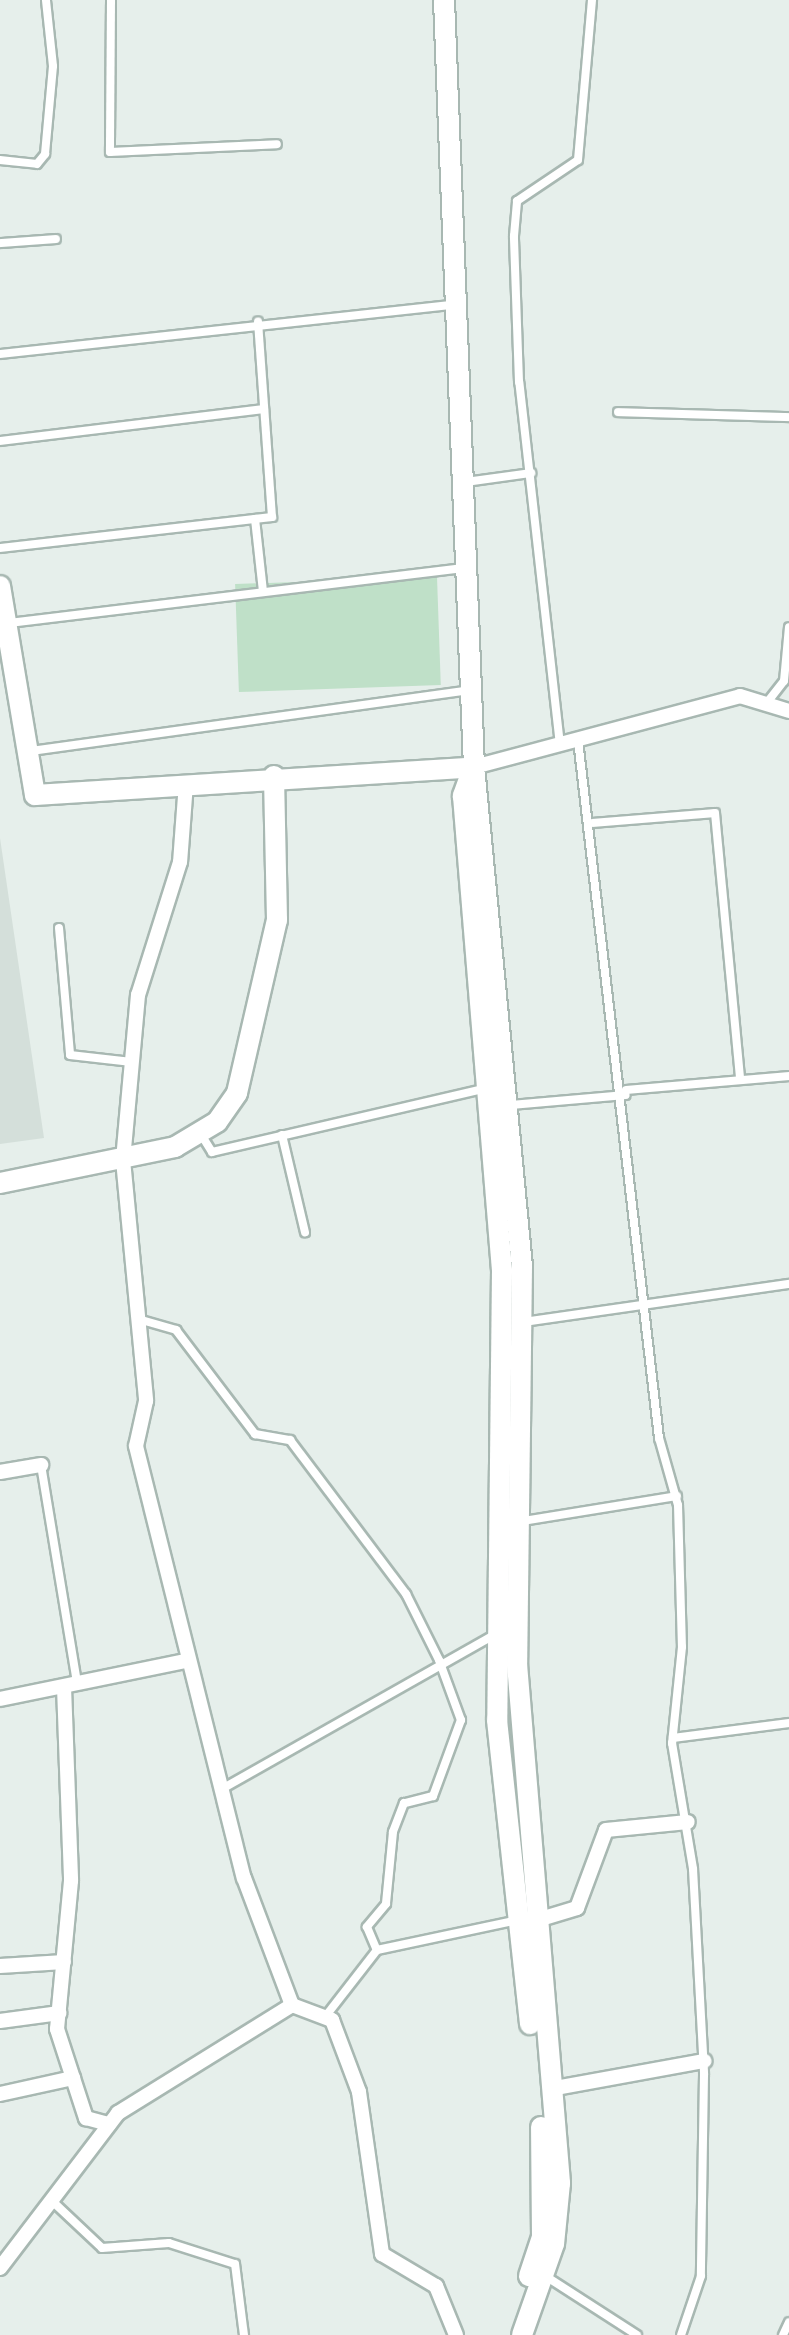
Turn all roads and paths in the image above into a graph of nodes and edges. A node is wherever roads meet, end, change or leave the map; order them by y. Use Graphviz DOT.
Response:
graph roads {
  1 [pos="46,0"];
  2 [pos="111,0"];
  3 [pos="444,0"];
  4 [pos="592,0"];
  5 [pos="277,144"];
  6 [pos="0,160"];
  7 [pos="56,239"];
  8 [pos="0,244"];
  9 [pos="455,305"];
  10 [pos="258,322"];
  11 [pos="0,354"];
  12 [pos="264,409"];
  13 [pos="618,412"];
  14 [pos="789,418"];
  15 [pos="0,441"];
  16 [pos="531,473"];
  17 [pos="462,483"];
  18 [pos="255,519"];
  19 [pos="0,548"];
  20 [pos="465,567"];
  21 [pos="0,586"];
  22 [pos="263,592"];
  23 [pos="5,623"];
  24 [pos="789,627"];
  25 [pos="470,690"];
  26 [pos="769,700"];
  27 [pos="789,711"];
  28 [pos="578,740"];
  29 [pos="560,744"];
  30 [pos="22,753"];
  31 [pos="474,766"];
  32 [pos="274,776"];
  33 [pos="186,782"];
  34 [pos="593,823"];
  35 [pos="59,928"];
  36 [pos="132,1062"];
  37 [pos="789,1076"];
  38 [pos="740,1078"];
  39 [pos="482,1089"];
  40 [pos="626,1092"];
  41 [pos="502,1106"];
  42 [pos="200,1132"];
  43 [pos="282,1135"];
  44 [pos="123,1160"];
  45 [pos="0,1183"];
  46 [pos="305,1232"];
  47 [pos="789,1284"];
  48 [pos="646,1301"];
  49 [pos="138,1320"];
  50 [pos="524,1322"];
  51 [pos="41,1465"];
  52 [pos="0,1472"];
  53 [pos="676,1496"];
  54 [pos="516,1522"];
  55 [pos="496,1634"];
  56 [pos="439,1660"];
  57 [pos="186,1661"];
  58 [pos="71,1686"];
  59 [pos="0,1699"];
  60 [pos="789,1724"];
  61 [pos="673,1738"];
  62 [pos="220,1790"];
  63 [pos="688,1822"];
  64 [pos="526,1920"];
  65 [pos="377,1950"];
  66 [pos="64,1962"];
  67 [pos="0,1966"];
  68 [pos="292,2005"];
  69 [pos="59,2013"];
  70 [pos="324,2017"];
  71 [pos="0,2021"];
  72 [pos="704,2061"];
  73 [pos="73,2078"];
  74 [pos="550,2088"];
  75 [pos="0,2094"];
  76 [pos="109,2124"];
  77 [pos="50,2198"];
  78 [pos="0,2268"];
  79 [pos="543,2275"];
  80 [pos="789,2322"];
  81 [pos="244,2335"];
  82 [pos="456,2335"];
  83 [pos="509,2335"];
  84 [pos="522,2335"];
  85 [pos="637,2335"];
  86 [pos="681,2335"];
  87 [pos="783,2335"];
  1 -- 6 [label="lane"];
  2 -- 5 [label="lane"];
  3 -- 9 [label="street"];
  4 -- 16 [label="lane"];
  7 -- 8 [label="lane"];
  9 -- 10 [label="lane"];
  9 -- 17 [label="street"];
  10 -- 11 [label="lane"];
  10 -- 12 [label="lane"];
  12 -- 15 [label="lane"];
  12 -- 18 [label="lane"];
  13 -- 14 [label="lane"];
  16 -- 17 [label="lane"];
  16 -- 29 [label="lane"];
  17 -- 20 [label="street"];
  18 -- 19 [label="lane"];
  18 -- 22 [label="lane"];
  20 -- 22 [label="lane"];
  20 -- 25 [label="street"];
  21 -- 23 [label="street"];
  22 -- 23 [label="lane"];
  23 -- 30 [label="street"];
  24 -- 26 [label="lane"];
  25 -- 30 [label="lane"];
  25 -- 31 [label="street"];
  26 -- 27 [label="street"];
  26 -- 28 [label="street"];
  28 -- 29 [label="street"];
  28 -- 34 [label="lane"];
  29 -- 31 [label="street"];
  30 -- 33 [label="street"];
  31 -- 32 [label="street"];
  31 -- 39 [label="street"];
  31 -- 41 [label="street"];
  32 -- 33 [label="street"];
  32 -- 42 [label="street"];
  33 -- 36 [label="street"];
  34 -- 38 [label="lane"];
  34 -- 40 [label="lane"];
  35 -- 36 [label="lane"];
  36 -- 44 [label="street"];
  37 -- 38 [label="lane"];
  38 -- 40 [label="lane"];
  39 -- 43 [label="lane"];
  39 -- 55 [label="street"];
  40 -- 41 [label="lane"];
  40 -- 48 [label="lane"];
  41 -- 50 [label="street"];
  42 -- 43 [label="lane"];
  42 -- 44 [label="street"];
  43 -- 46 [label="lane"];
  44 -- 45 [label="street"];
  44 -- 49 [label="street"];
  47 -- 48 [label="lane"];
  48 -- 50 [label="lane"];
  48 -- 53 [label="lane"];
  49 -- 56 [label="lane"];
  49 -- 57 [label="street"];
  50 -- 54 [label="street"];
  51 -- 52 [label="street"];
  51 -- 58 [label="lane"];
  53 -- 54 [label="lane"];
  53 -- 61 [label="lane"];
  54 -- 64 [label="street"];
  55 -- 56 [label="lane"];
  55 -- 64 [label="street"];
  56 -- 62 [label="lane"];
  56 -- 65 [label="lane"];
  57 -- 58 [label="street"];
  57 -- 62 [label="street"];
  58 -- 59 [label="street"];
  58 -- 66 [label="street"];
  60 -- 61 [label="lane"];
  61 -- 63 [label="lane"];
  62 -- 68 [label="street"];
  63 -- 64 [label="street"];
  63 -- 72 [label="lane"];
  64 -- 65 [label="lane"];
  64 -- 74 [label="street"];
  64 -- 83 [label="street"];
  65 -- 70 [label="lane"];
  66 -- 67 [label="street"];
  66 -- 69 [label="street"];
  68 -- 70 [label="street"];
  68 -- 76 [label="street"];
  69 -- 71 [label="street"];
  69 -- 73 [label="street"];
  70 -- 82 [label="street"];
  72 -- 74 [label="street"];
  72 -- 86 [label="lane"];
  73 -- 75 [label="street"];
  73 -- 76 [label="street"];
  74 -- 79 [label="street"];
  76 -- 77 [label="street"];
  77 -- 78 [label="street"];
  77 -- 81 [label="lane"];
  79 -- 84 [label="street"];
  79 -- 85 [label="lane"];
  80 -- 87 [label="lane"];
}
